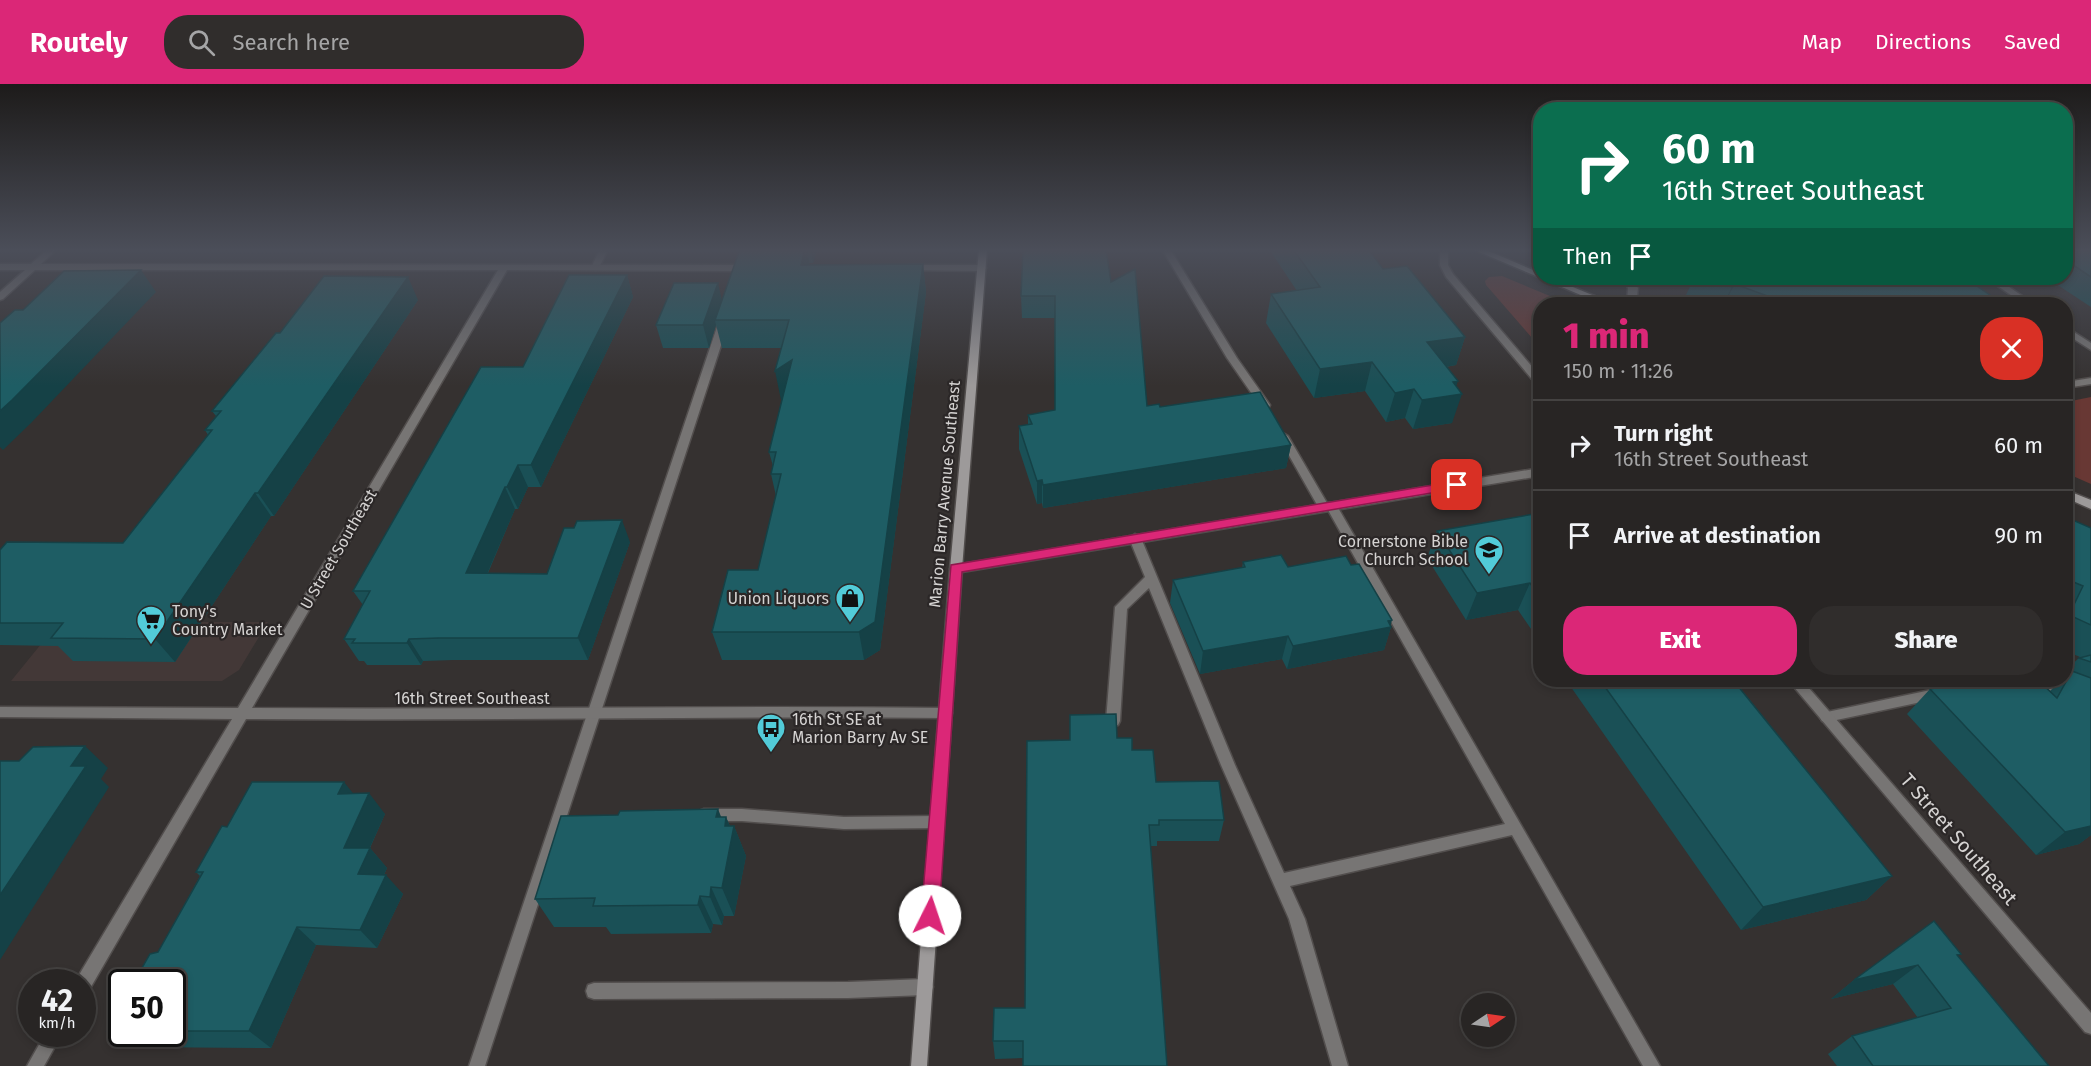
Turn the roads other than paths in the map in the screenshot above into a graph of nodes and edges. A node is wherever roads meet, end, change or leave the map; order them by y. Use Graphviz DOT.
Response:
graph roads {
  1 [pos="488,295"];
  2 [pos="980,295"];
  3 [pos="1194,295"];
  4 [pos="1466,295"];
  5 [pos="728,308"];
  6 [pos="2073,335"];
  7 [pos="2091,347"];
  8 [pos="1533,374"];
  9 [pos="2091,381"];
  10 [pos="2073,384"];
  11 [pos="1268,411"];
  12 [pos="1279,430"];
  13 [pos="1533,473"];
  14 [pos="2073,497"];
  15 [pos="2091,505"];
  16 [pos="1327,507"];
  17 [pos="1135,538"];
  18 [pos="956,569"];
  19 [pos="1152,578"];
  20 [pos="1801,687"];
  21 [pos="2041,687"];
  22 [pos="1957,689"];
  23 [pos="2091,706"];
  24 [pos="0,712"];
  25 [pos="945,713"];
  26 [pos="243,714"];
  27 [pos="594,714"];
  28 [pos="1827,717"];
  29 [pos="1113,721"];
  30 [pos="686,816"];
  31 [pos="937,822"];
  32 [pos="1515,828"];
  33 [pos="1281,881"];
  34 [pos="92,969"];
  35 [pos="925,987"];
  36 [pos="594,991"];
  37 [pos="2091,1026"];
  38 [pos="46,1047"];
  39 [pos="35,1066"];
  40 [pos="477,1066"];
  41 [pos="919,1066"];
  42 [pos="1340,1066"];
  43 [pos="1652,1066"];
  1 -- 26 [label="street, U Street Southeast"];
  2 -- 18 [label="main road, Marion Barry Avenue Southeast"];
  3 -- 11 [label="street"];
  4 -- 8 [label="street"];
  5 -- 27 [label="street"];
  6 -- 7 [label="street"];
  9 -- 10 [label="street"];
  12 -- 16 [label="street"];
  13 -- 16 [label="street"];
  14 -- 15 [label="main road"];
  16 -- 17 [label="street"];
  16 -- 32 [label="street"];
  17 -- 18 [label="street"];
  17 -- 19 [label="street"];
  18 -- 25 [label="main road, Marion Barry Avenue Southeast"];
  19 -- 29 [label="street"];
  19 -- 33 [label="street"];
  20 -- 28 [label="street, T Street Southeast"];
  21 -- 23 [label="street"];
  22 -- 28 [label="street"];
  24 -- 26 [label="street, 16th Street Southeast"];
  25 -- 27 [label="street, 16th Street Southeast"];
  25 -- 31 [label="main road, Marion Barry Avenue Southeast"];
  26 -- 27 [label="street, 16th Street Southeast"];
  26 -- 34 [label="street, U Street Southeast"];
  27 -- 40 [label="street"];
  28 -- 37 [label="street, T Street Southeast"];
  30 -- 31 [label="street"];
  31 -- 35 [label="main road, Marion Barry Avenue Southeast"];
  32 -- 33 [label="street"];
  32 -- 43 [label="street"];
  33 -- 42 [label="street"];
  35 -- 36 [label="street"];
  35 -- 41 [label="main road, Marion Barry Avenue Southeast"];
  38 -- 39 [label="street"];
}
